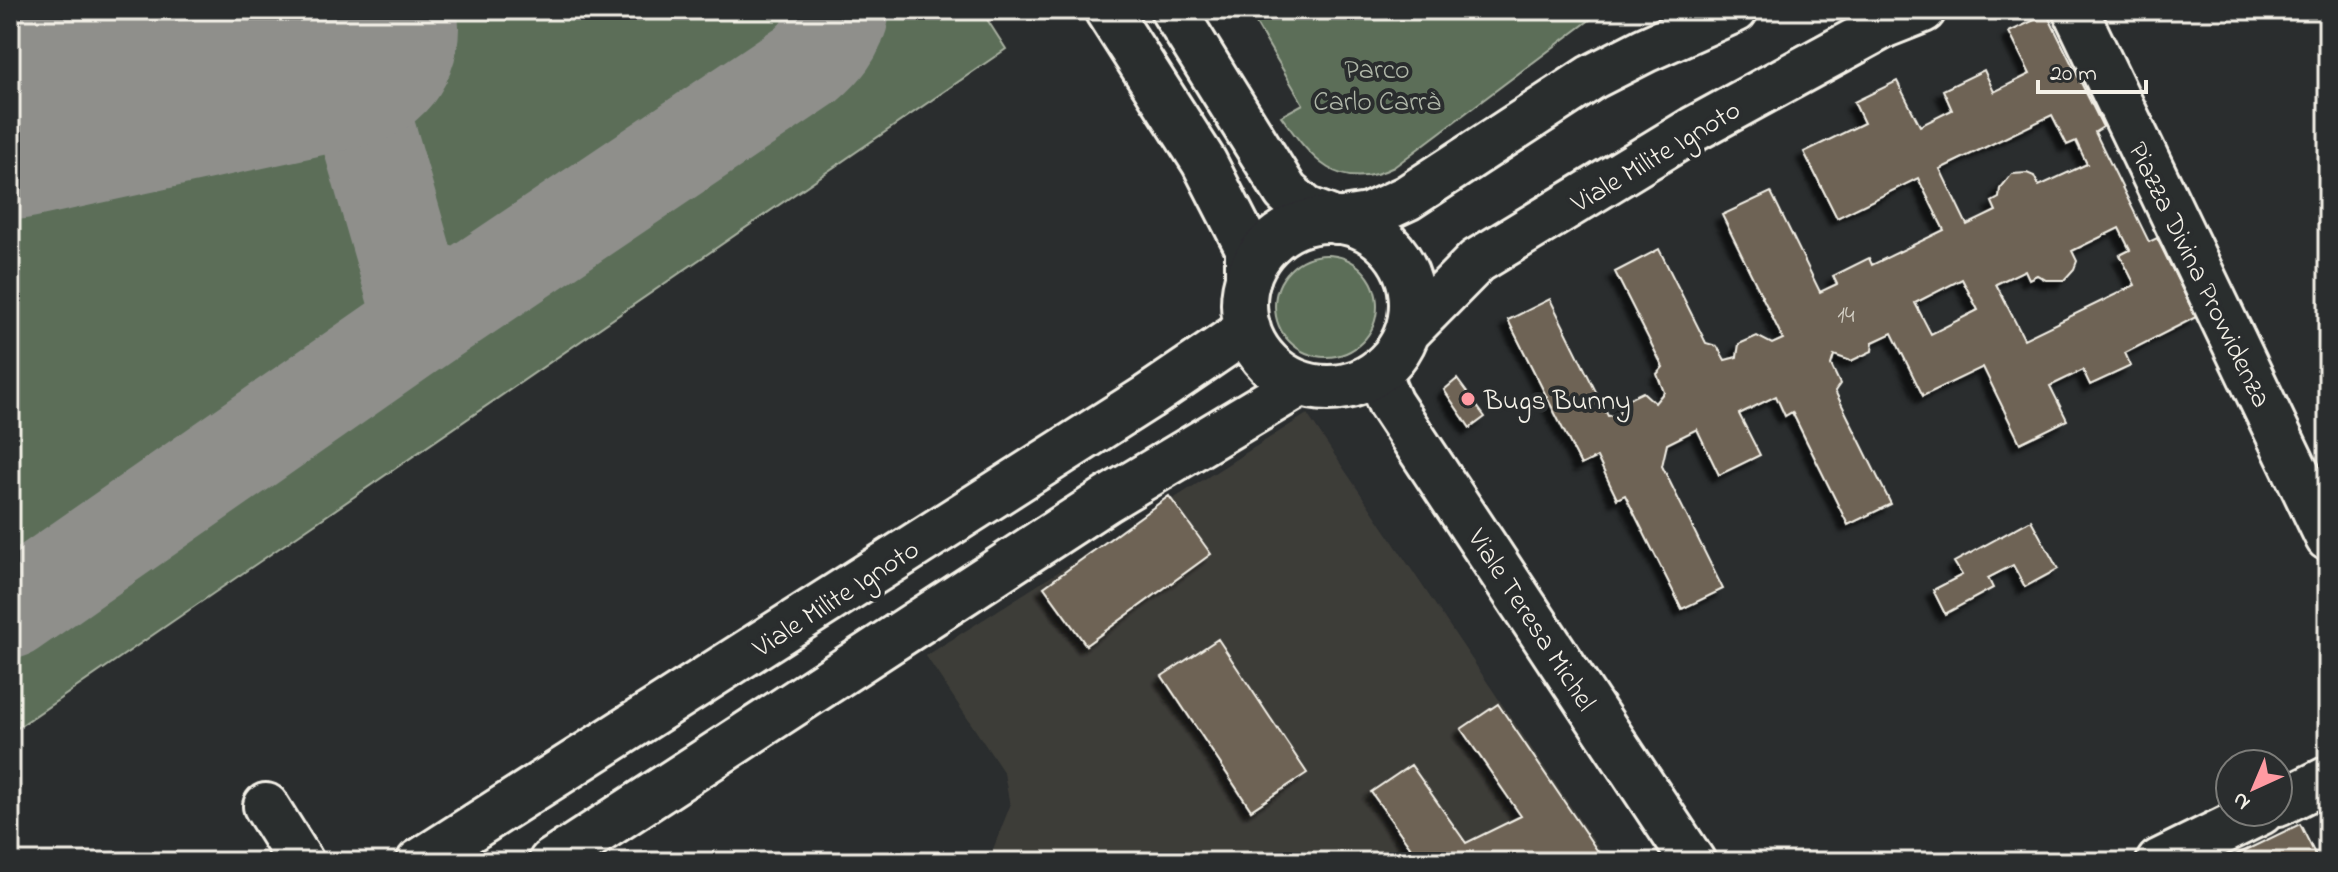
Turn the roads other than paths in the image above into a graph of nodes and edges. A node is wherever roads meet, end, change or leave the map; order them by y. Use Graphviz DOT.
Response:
graph roads {
  1 [pos="1107,10"];
  2 [pos="1173,10"];
  3 [pos="1735,10"];
  4 [pos="1923,10"];
  5 [pos="2075,10"];
  6 [pos="1337,221"];
  7 [pos="1248,278"];
  8 [pos="1248,329"];
  9 [pos="1408,331"];
  10 [pos="1377,373"];
  11 [pos="1300,384"];
  12 [pos="2328,538"];
  13 [pos="2328,779"];
  14 [pos="2294,796"];
  15 [pos="266,806"];
  16 [pos="2228,828"];
  17 [pos="301,862"];
  18 [pos="419,862"];
  19 [pos="551,862"];
  20 [pos="1693,862"];
  21 [pos="2159,862"];
  1 -- 7 [label="main road"];
  2 -- 6 [label="main road"];
  3 -- 6 [label="main road"];
  4 -- 9 [label="main road, Viale Milite Ignoto"];
  5 -- 12 [label="main road, Piazza Divina Provvidenza"];
  6 -- 7 [label="main road"];
  6 -- 9 [label="main road"];
  7 -- 8 [label="main road"];
  8 -- 11 [label="main road"];
  8 -- 18 [label="main road, Viale Milite Ignoto"];
  9 -- 10 [label="main road"];
  10 -- 11 [label="main road"];
  10 -- 20 [label="main road, Viale Teresa Michel"];
  11 -- 19 [label="main road"];
  13 -- 14 [label="main road"];
  15 -- 17 [label="main road"];
  16 -- 21 [label="main road"];
}
